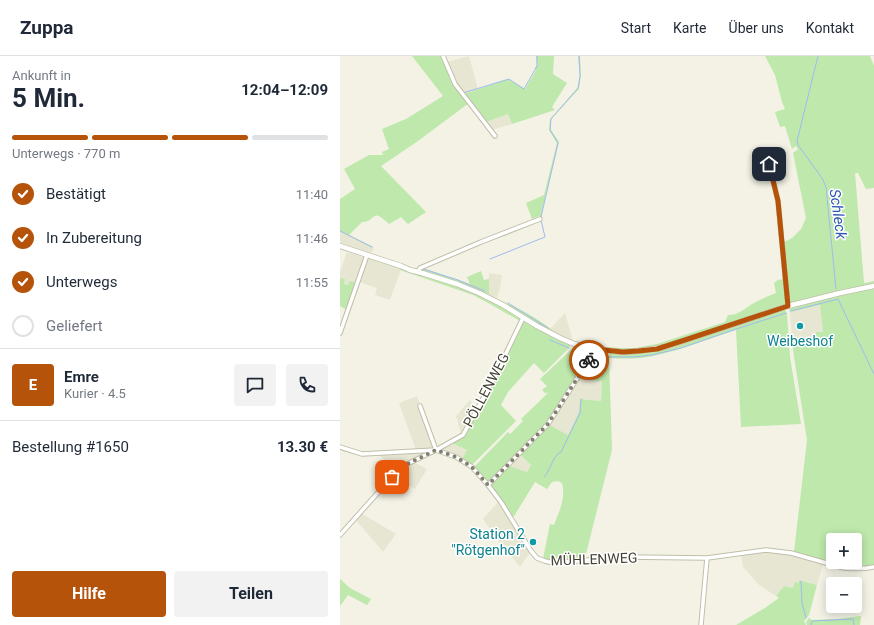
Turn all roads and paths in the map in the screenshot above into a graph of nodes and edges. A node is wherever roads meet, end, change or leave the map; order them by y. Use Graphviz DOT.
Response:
graph roads {
  1 [pos="443,56"];
  2 [pos="495,136"];
  3 [pos="769,164"];
  4 [pos="540,219"];
  5 [pos="340,246"];
  6 [pos="367,255"];
  7 [pos="418,272"];
  8 [pos="874,286"];
  9 [pos="788,306"];
  10 [pos="523,318"];
  11 [pos="340,333"];
  12 [pos="594,349"];
  13 [pos="420,406"];
  14 [pos="340,447"];
  15 [pos="436,450"];
  16 [pos="488,485"];
  17 [pos="340,535"];
  18 [pos="707,558"];
  19 [pos="874,567"];
  20 [pos="701,625"];
  1 -- 2 [label="street"];
  3 -- 9 [label="street"];
  4 -- 7 [label="street"];
  5 -- 6 [label="street"];
  6 -- 7 [label="street"];
  6 -- 11 [label="street"];
  7 -- 10 [label="street"];
  8 -- 9 [label="street"];
  9 -- 12 [label="street"];
  10 -- 12 [label="street"];
  10 -- 15 [label="street, PÖLLENWEG"];
  12 -- 16 [label="street"];
  13 -- 15 [label="street"];
  14 -- 15 [label="street, MÜHLENWEG"];
  15 -- 16 [label="street, MÜHLENWEG"];
  15 -- 17 [label="street, PÖLLENWEG"];
  16 -- 18 [label="street, MÜHLENWEG"];
  18 -- 19 [label="street, MÜHLENWEG"];
  18 -- 20 [label="street"];
}
